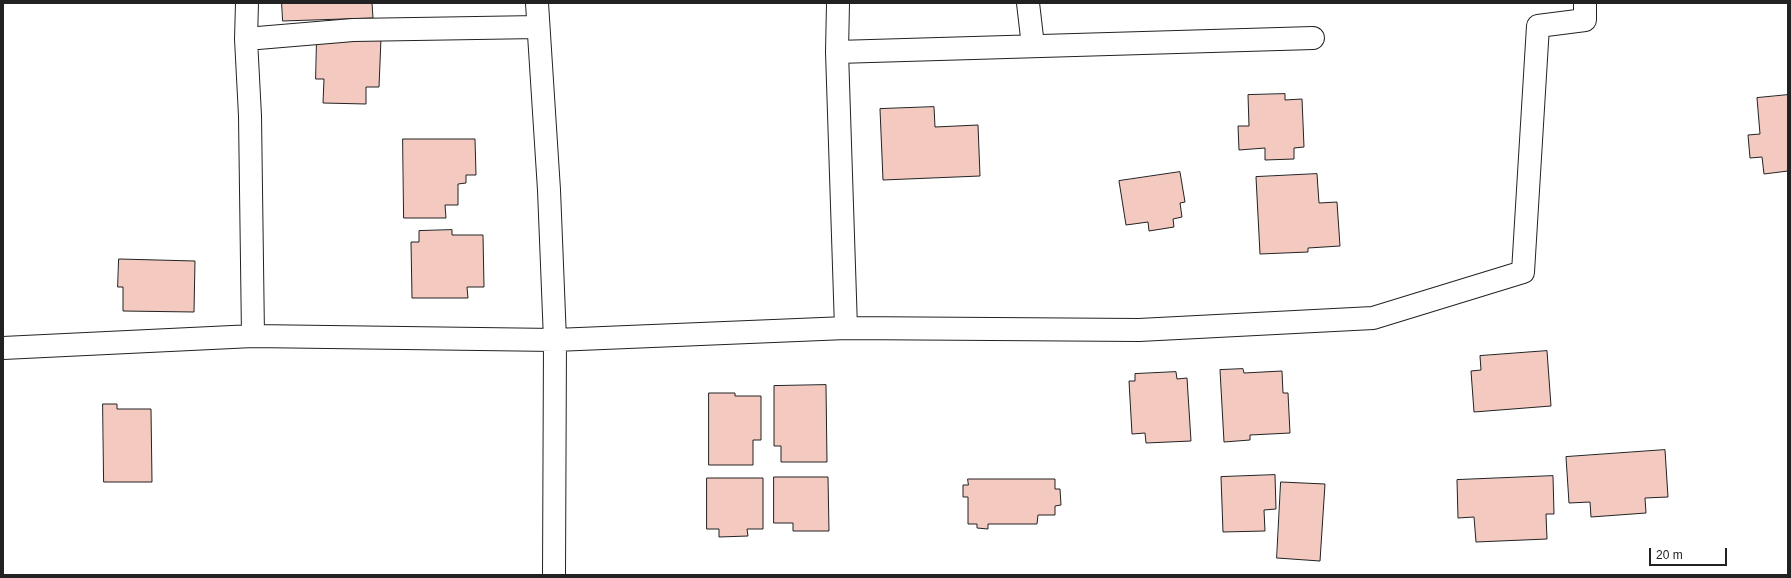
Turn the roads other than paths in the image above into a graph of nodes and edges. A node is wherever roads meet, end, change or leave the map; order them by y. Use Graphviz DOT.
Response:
graph roads {
  1 [pos="247,3"];
  2 [pos="537,3"];
  3 [pos="838,3"];
  4 [pos="1028,3"];
  5 [pos="1585,3"];
  6 [pos="538,27"];
  7 [pos="1313,38"];
  8 [pos="246,39"];
  9 [pos="1033,46"];
  10 [pos="837,52"];
  11 [pos="846,328"];
  12 [pos="253,336"];
  13 [pos="555,340"];
  14 [pos="3,348"];
  15 [pos="554,575"];
  1 -- 8 [label="street"];
  2 -- 6 [label="street"];
  3 -- 10 [label="street"];
  4 -- 9 [label="street"];
  5 -- 11 [label="street"];
  6 -- 8 [label="street"];
  6 -- 13 [label="street"];
  7 -- 9 [label="street"];
  8 -- 12 [label="street"];
  9 -- 10 [label="street"];
  10 -- 11 [label="street"];
  11 -- 13 [label="street"];
  12 -- 13 [label="street"];
  12 -- 14 [label="street"];
  13 -- 15 [label="street"];
}
